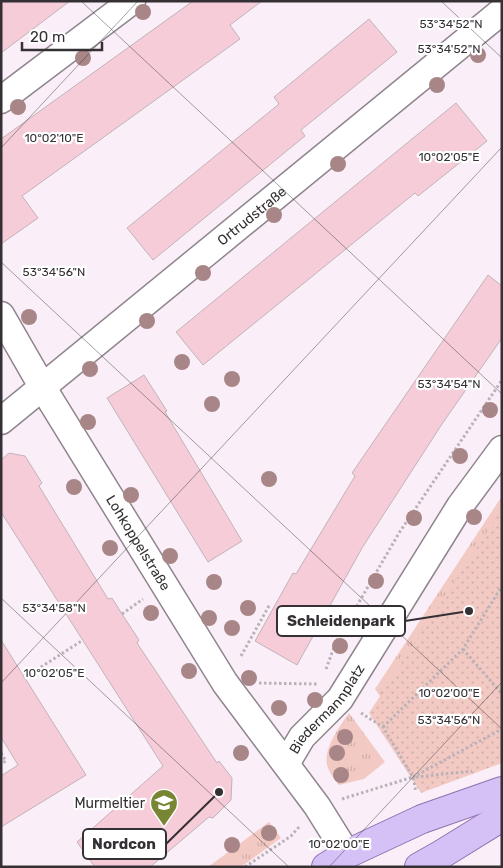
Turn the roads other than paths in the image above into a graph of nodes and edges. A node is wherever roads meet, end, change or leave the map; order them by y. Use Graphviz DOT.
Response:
graph roads {
  1 [pos="132,1"];
  2 [pos="502,10"];
  3 [pos="1,100"];
  4 [pos="1,315"];
  5 [pos="43,388"];
  6 [pos="1,421"];
  7 [pos="502,449"];
  8 [pos="286,764"];
  9 [pos="502,791"];
  10 [pos="502,817"];
  11 [pos="343,863"];
  12 [pos="419,867"];
  1 -- 3 [label="street"];
  2 -- 5 [label="street, Ortrudstraße"];
  4 -- 5 [label="street, Lohkoppelstraße"];
  5 -- 6 [label="street, Ortrudstraße"];
  5 -- 8 [label="street, Lohkoppelstraße"];
  7 -- 8 [label="street, Biedermannplatz"];
  8 -- 11 [label="street, Biedermannplatz"];
  9 -- 11 [label="main road, Biedermannplatz"];
  10 -- 12 [label="main road"];
}
